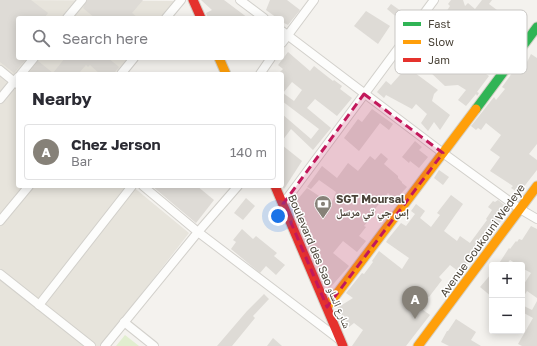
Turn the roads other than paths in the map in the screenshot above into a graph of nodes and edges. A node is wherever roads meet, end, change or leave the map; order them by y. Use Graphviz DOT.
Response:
graph roads {
  1 [pos="82,0"];
  2 [pos="181,0"];
  3 [pos="193,0"];
  4 [pos="240,0"];
  5 [pos="314,0"];
  6 [pos="434,0"];
  7 [pos="427,10"];
  8 [pos="69,16"];
  9 [pos="168,16"];
  10 [pos="200,16"];
  11 [pos="261,16"];
  12 [pos="537,27"];
  13 [pos="285,33"];
  14 [pos="527,40"];
  15 [pos="395,52"];
  16 [pos="32,60"];
  17 [pos="132,60"];
  18 [pos="220,60"];
  19 [pos="270,60"];
  20 [pos="0,70"];
  21 [pos="23,72"];
  22 [pos="123,72"];
  23 [pos="225,72"];
  24 [pos="261,72"];
  25 [pos="502,74"];
  26 [pos="16,80"];
  27 [pos="16,82"];
  28 [pos="364,94"];
  29 [pos="0,100"];
  30 [pos="443,153"];
  31 [pos="537,186"];
  32 [pos="27,188"];
  33 [pos="130,188"];
  34 [pos="144,188"];
  35 [pos="236,188"];
  36 [pos="276,188"];
  37 [pos="537,198"];
  38 [pos="283,204"];
  39 [pos="523,211"];
  40 [pos="537,219"];
  41 [pos="0,221"];
  42 [pos="198,232"];
  43 [pos="0,274"];
  44 [pos="39,305"];
  45 [pos="327,307"];
  46 [pos="124,322"];
  47 [pos="343,344"];
  48 [pos="91,346"];
  49 [pos="105,346"];
  50 [pos="154,346"];
  51 [pos="418,346"];
  52 [pos="428,346"];
  1 -- 8 [label="street"];
  2 -- 9 [label="street"];
  3 -- 10 [label="street"];
  4 -- 11 [label="street"];
  5 -- 13 [label="street"];
  6 -- 7 [label="street"];
  12 -- 14 [label="street"];
  13 -- 28 [label="street"];
  15 -- 28 [label="street"];
  16 -- 21 [label="street"];
  17 -- 22 [label="street"];
  18 -- 23 [label="street"];
  19 -- 24 [label="street"];
  20 -- 26 [label="street"];
  25 -- 30 [label="street"];
  27 -- 29 [label="street"];
  28 -- 30 [label="street"];
  28 -- 38 [label="street"];
  30 -- 39 [label="street"];
  30 -- 45 [label="street"];
  31 -- 39 [label="street, Avenue Goukouni Wedeye"];
  32 -- 41 [label="street"];
  33 -- 44 [label="street"];
  34 -- 42 [label="street"];
  35 -- 42 [label="street"];
  36 -- 38 [label="street, Boulevard des Sao شارع الساو"];
  37 -- 39 [label="street, Avenue Goukouni Wedeye"];
  38 -- 45 [label="street, Boulevard des Sao شارع الساو"];
  39 -- 40 [label="street"];
  39 -- 51 [label="street, Avenue Goukouni Wedeye"];
  39 -- 52 [label="street, Avenue Goukouni Wedeye"];
  42 -- 46 [label="street"];
  42 -- 47 [label="street"];
  43 -- 44 [label="street"];
  44 -- 48 [label="street"];
  45 -- 47 [label="street, Boulevard des Sao شارع الساو"];
  46 -- 49 [label="street"];
  46 -- 50 [label="street"];
}
